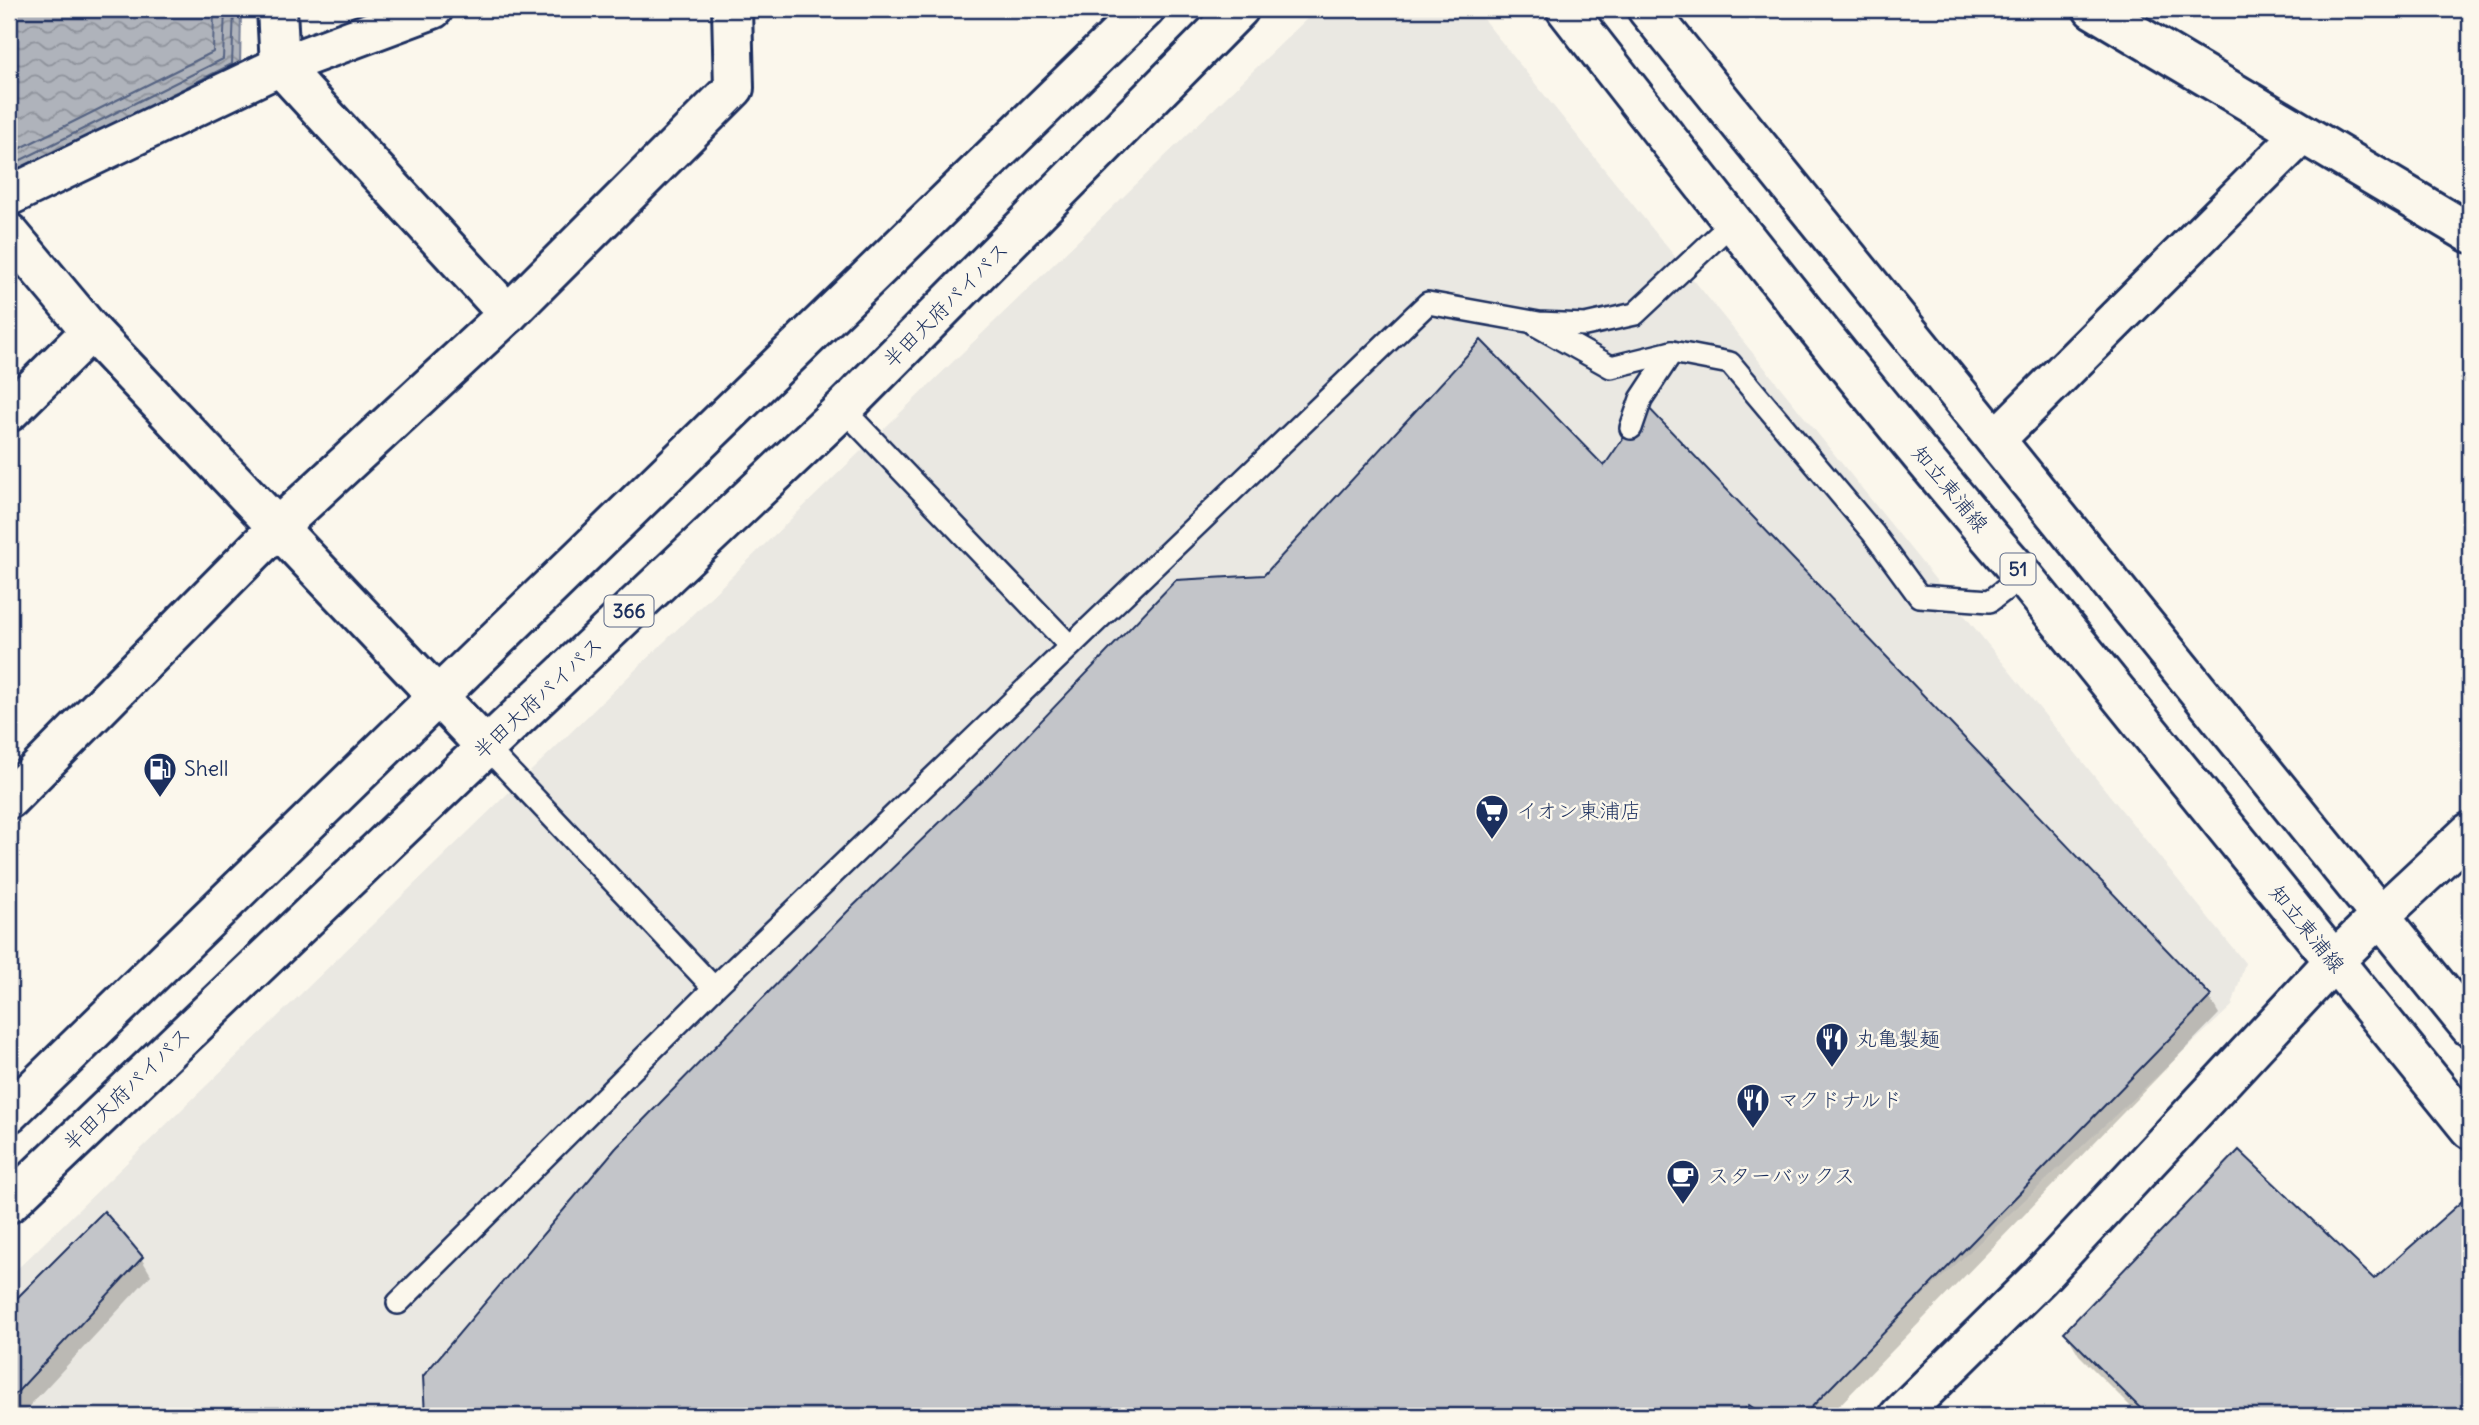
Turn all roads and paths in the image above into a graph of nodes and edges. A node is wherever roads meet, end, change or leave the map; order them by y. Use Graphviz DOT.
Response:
graph roads {
  1 [pos="277,9"];
  2 [pos="433,9"];
  3 [pos="732,9"];
  4 [pos="1145,9"];
  5 [pos="1239,9"];
  6 [pos="1566,9"];
  7 [pos="1647,9"];
  8 [pos="2093,9"];
  9 [pos="280,66"];
  10 [pos="2302,134"];
  11 [pos="9,196"];
  12 [pos="1733,222"];
  13 [pos="9,233"];
  14 [pos="2470,233"];
  15 [pos="508,314"];
  16 [pos="1531,322"];
  17 [pos="92,331"];
  18 [pos="1672,352"];
  19 [pos="843,409"];
  20 [pos="9,412"];
  21 [pos="1631,428"];
  22 [pos="1996,439"];
  23 [pos="279,526"];
  24 [pos="2023,576"];
  25 [pos="1070,646"];
  26 [pos="437,696"];
  27 [pos="486,747"];
  28 [pos="9,799"];
  29 [pos="2470,832"];
  30 [pos="2380,916"];
  31 [pos="2333,962"];
  32 [pos="714,988"];
  33 [pos="2470,1027"];
  34 [pos="9,1113"];
  35 [pos="2470,1129"];
  36 [pos="9,1203"];
  37 [pos="398,1303"];
  38 [pos="1899,1416"];
  1 -- 9 [label="main road"];
  2 -- 9 [label="main road"];
  3 -- 15 [label="main road"];
  4 -- 26 [label="main road"];
  5 -- 19 [label="main road, 半田大府パイパス / 366"];
  6 -- 12 [label="main road, 知立東浦線 / 51"];
  7 -- 22 [label="main road"];
  8 -- 10 [label="main road"];
  9 -- 11 [label="main road"];
  9 -- 15 [label="main road"];
  10 -- 14 [label="main road"];
  10 -- 22 [label="main road"];
  12 -- 16 [label="lane"];
  12 -- 24 [label="main road, 知立東浦線 / 51"];
  13 -- 17 [label="main road"];
  15 -- 23 [label="main road"];
  16 -- 18 [label="lane"];
  16 -- 25 [label="lane"];
  17 -- 20 [label="main road"];
  17 -- 23 [label="main road"];
  18 -- 21 [label="lane"];
  18 -- 24 [label="lane"];
  19 -- 25 [label="lane"];
  19 -- 27 [label="main road, 半田大府パイパス / 366"];
  22 -- 30 [label="main road"];
  23 -- 26 [label="main road"];
  23 -- 28 [label="main road"];
  24 -- 31 [label="main road, 知立東浦線 / 51"];
  25 -- 32 [label="lane"];
  26 -- 27 [label="main road"];
  26 -- 34 [label="main road"];
  27 -- 32 [label="lane"];
  27 -- 36 [label="main road, 半田大府パイパス / 366"];
  29 -- 30 [label="main road"];
  30 -- 31 [label="main road"];
  30 -- 33 [label="main road"];
  31 -- 35 [label="main road, 知立東浦線 / 51"];
  31 -- 38 [label="main road"];
  32 -- 37 [label="lane"];
}
